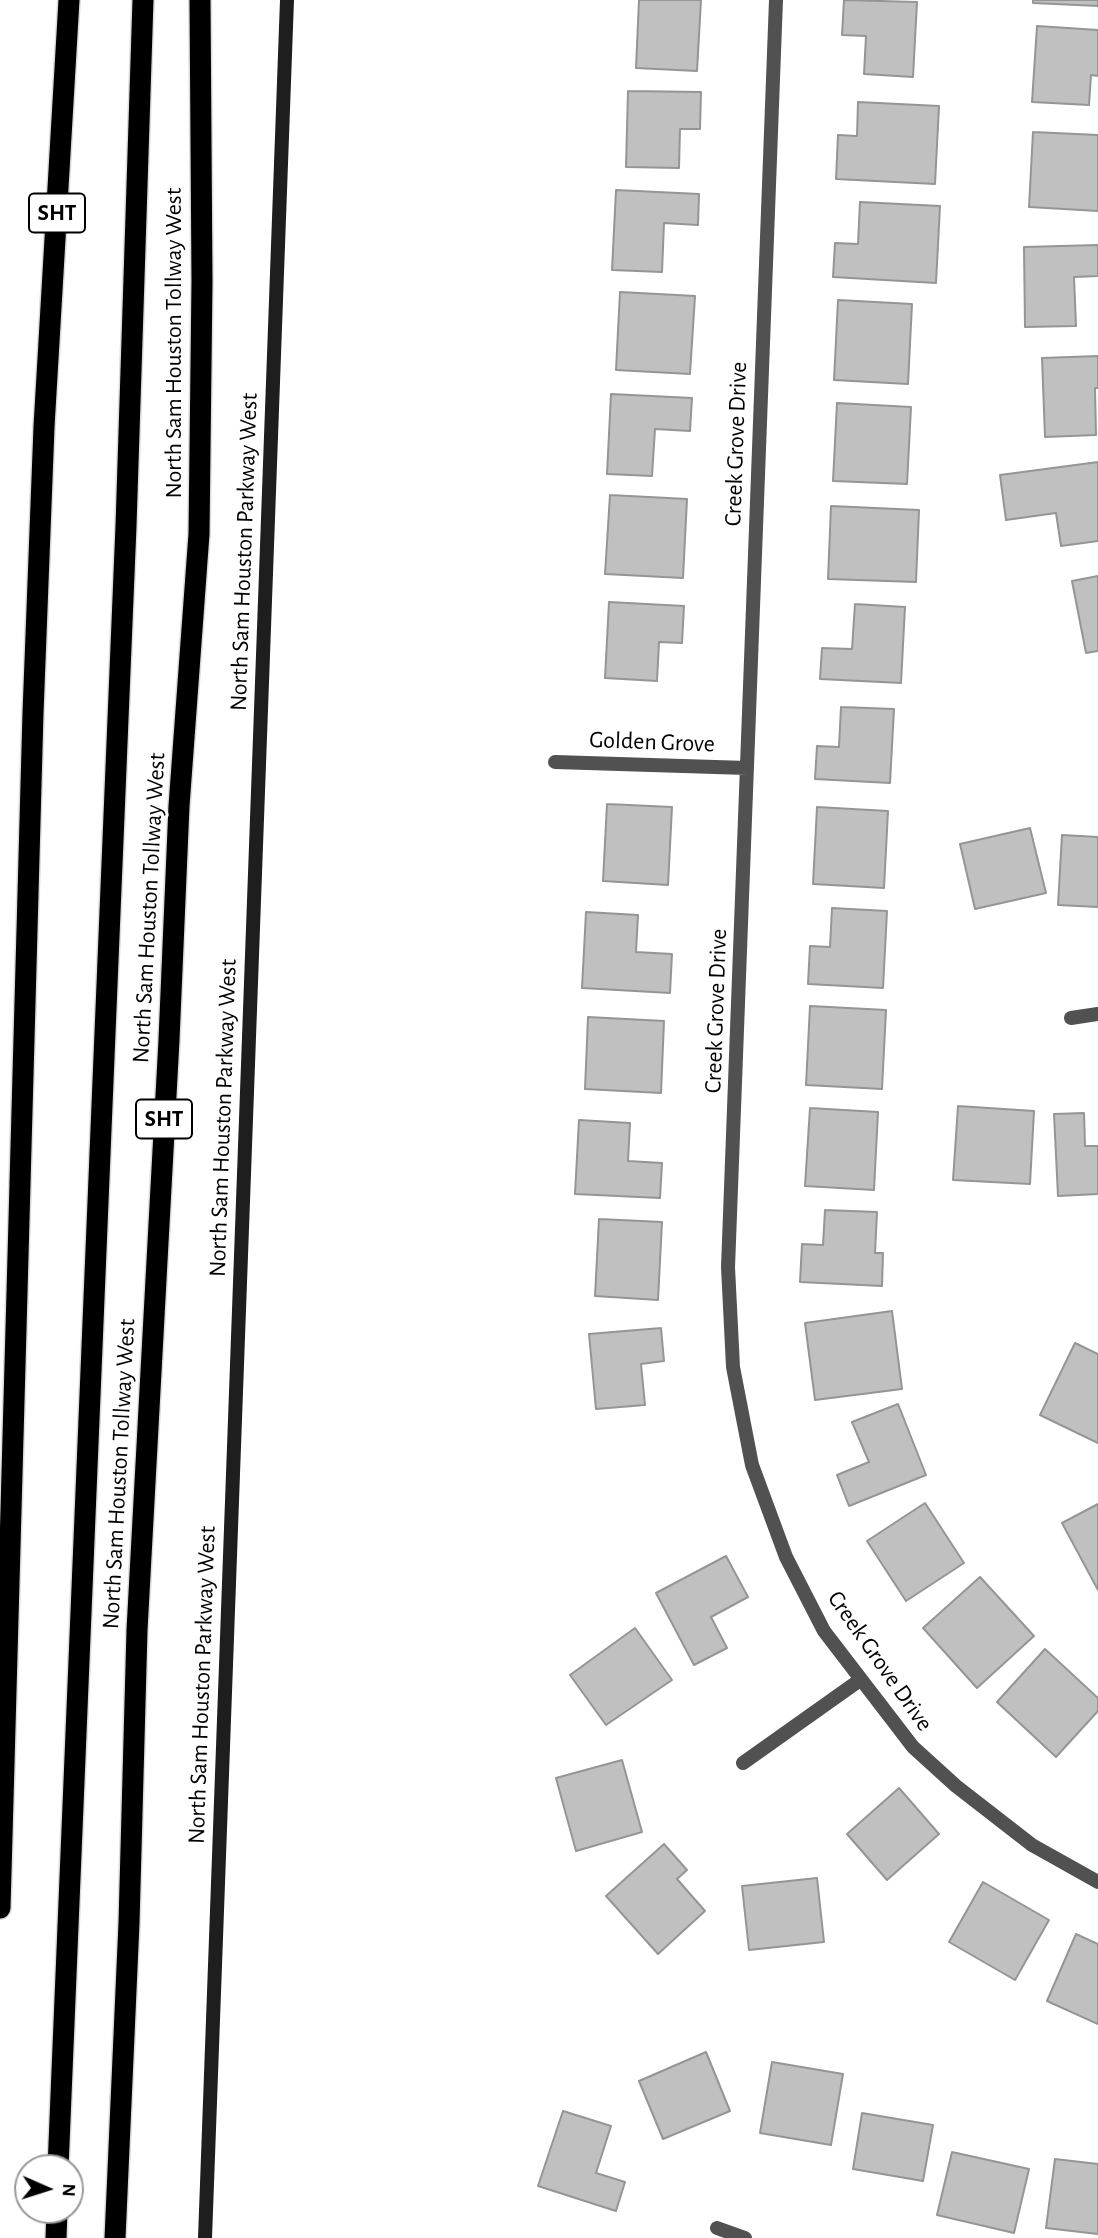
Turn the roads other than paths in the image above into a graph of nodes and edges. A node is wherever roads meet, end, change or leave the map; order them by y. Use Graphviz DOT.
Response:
graph roads {
  1 [pos="69,0"];
  2 [pos="143,0"];
  3 [pos="200,0"];
  4 [pos="286,0"];
  5 [pos="776,0"];
  6 [pos="555,762"];
  7 [pos="747,768"];
  8 [pos="1098,1014"];
  9 [pos="1071,1018"];
  10 [pos="860,1680"];
  11 [pos="743,1763"];
  12 [pos="1098,1882"];
  13 [pos="0,1908"];
  14 [pos="59,2154"];
  15 [pos="717,2228"];
  16 [pos="115,2238"];
  17 [pos="205,2238"];
  18 [pos="745,2238"];
  1 -- 13 [label="highway, SHT"];
  2 -- 14 [label="highway, North Sam Houston Tollway West / SHT"];
  3 -- 16 [label="highway, North Sam Houston Tollway West / SHT"];
  4 -- 17 [label="main road, North Sam Houston Parkway West"];
  5 -- 7 [label="street, Creek Grove Drive"];
  6 -- 7 [label="street, Golden Grove"];
  7 -- 10 [label="street, Creek Grove Drive"];
  8 -- 9 [label="street"];
  10 -- 11 [label="street"];
  10 -- 12 [label="street, Creek Grove Drive"];
  15 -- 18 [label="street"];
}
